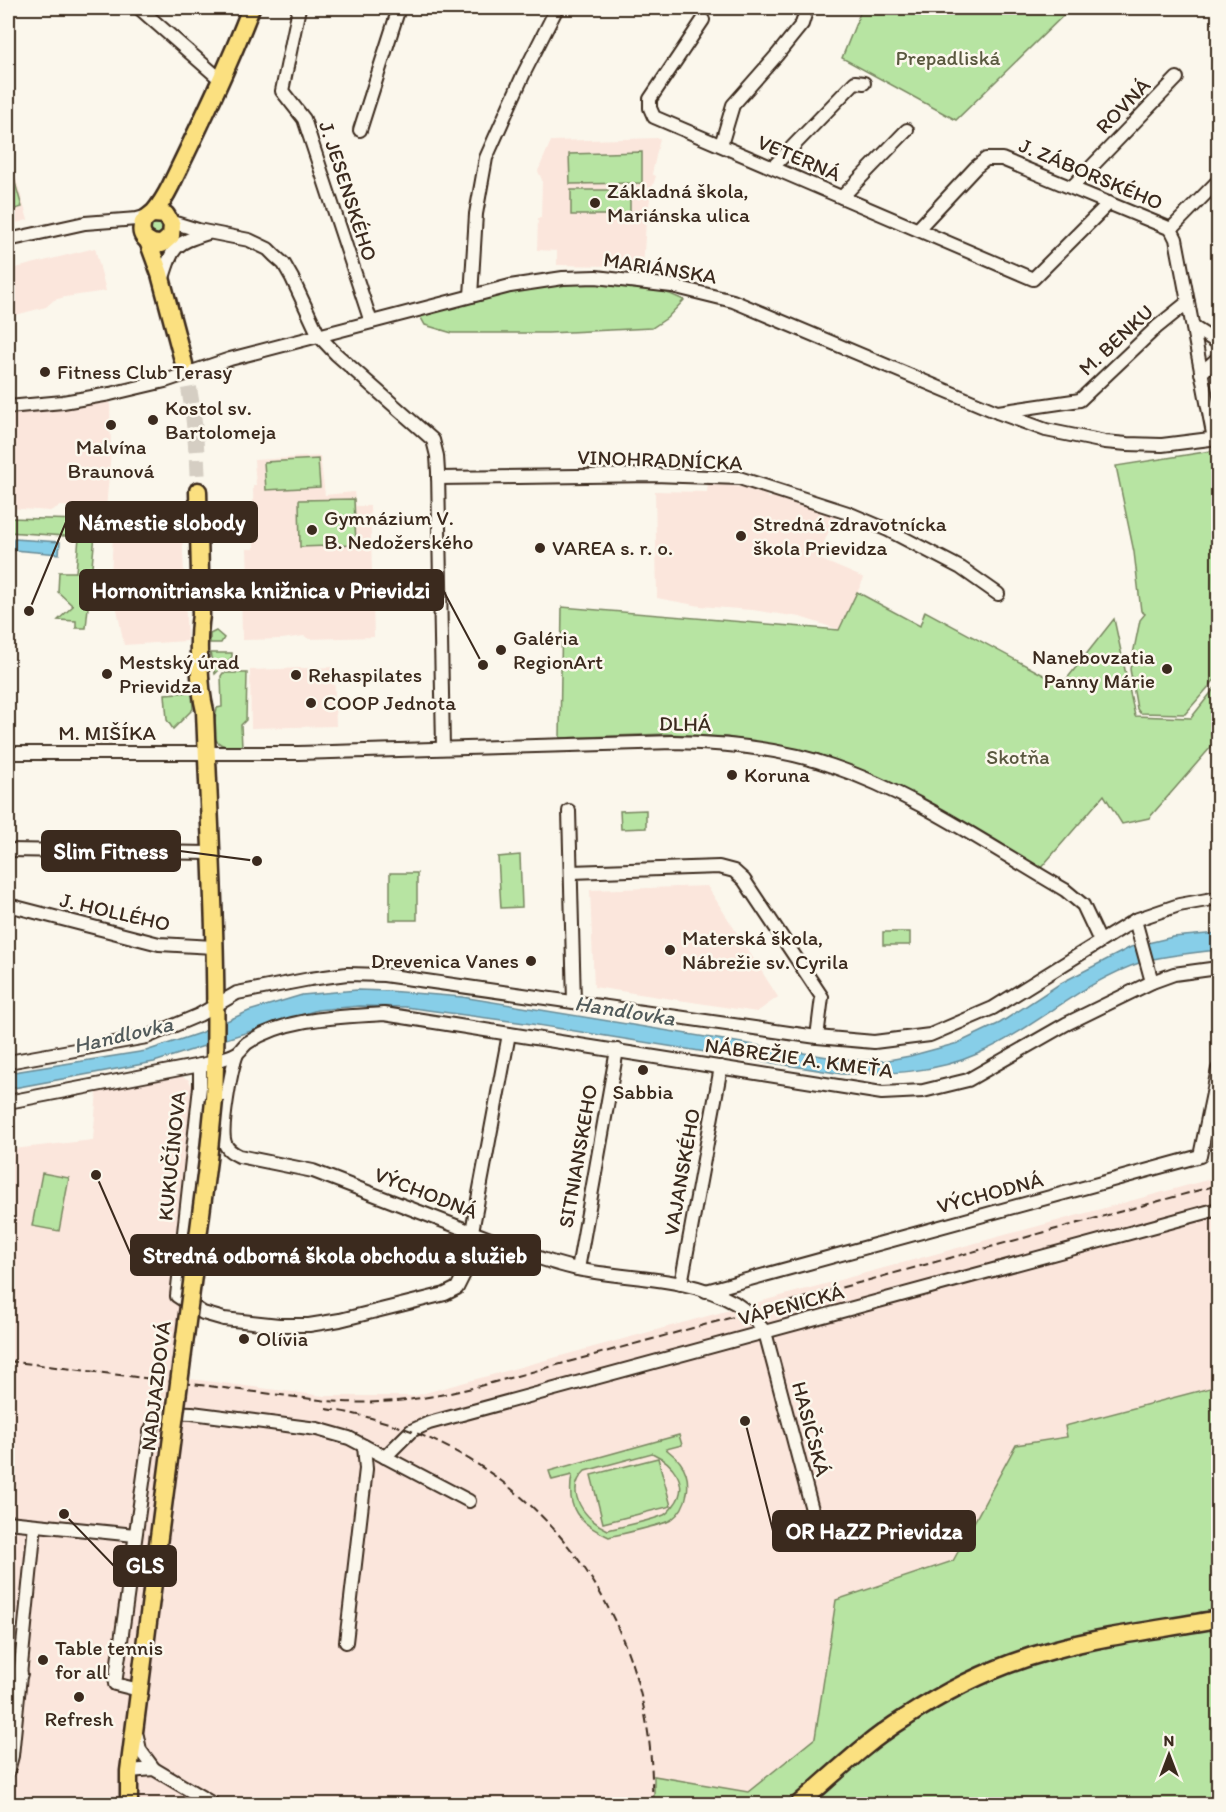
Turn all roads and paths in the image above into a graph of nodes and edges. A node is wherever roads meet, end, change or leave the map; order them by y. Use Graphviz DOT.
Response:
graph roads {
  1 [pos="139,8"];
  2 [pos="251,8"];
  3 [pos="299,8"];
  4 [pos="399,8"];
  5 [pos="557,8"];
  6 [pos="807,8"];
  7 [pos="702,20"];
  8 [pos="1177,78"];
  9 [pos="221,80"];
  10 [pos="864,83"];
  11 [pos="360,130"];
  12 [pos="907,130"];
  13 [pos="721,145"];
  14 [pos="772,167"];
  15 [pos="1218,181"];
  16 [pos="1072,188"];
  17 [pos="842,197"];
  18 [pos="1109,203"];
  19 [pos="103,221"];
  20 [pos="158,228"];
  21 [pos="1171,228"];
  22 [pos="918,229"];
  23 [pos="204,231"];
  24 [pos="8,240"];
  25 [pos="161,278"];
  26 [pos="471,296"];
  27 [pos="1188,302"];
  28 [pos="371,322"];
  29 [pos="1193,327"];
  30 [pos="319,336"];
  31 [pos="1218,343"];
  32 [pos="1218,358"];
  33 [pos="184,364"];
  34 [pos="1202,373"];
  35 [pos="8,407"];
  36 [pos="997,412"];
  37 [pos="1216,439"];
  38 [pos="438,478"];
  39 [pos="198,491"];
  40 [pos="998,594"];
  41 [pos="443,748"];
  42 [pos="207,752"];
  43 [pos="8,753"];
  44 [pos="569,811"];
  45 [pos="8,850"];
  46 [pos="211,853"];
  47 [pos="571,872"];
  48 [pos="1218,898"];
  49 [pos="8,905"];
  50 [pos="1134,920"];
  51 [pos="1100,941"];
  52 [pos="214,947"];
  53 [pos="1218,968"];
  54 [pos="1150,976"];
  55 [pos="574,1002"];
  56 [pos="216,1013"];
  57 [pos="509,1034"];
  58 [pos="818,1037"];
  59 [pos="617,1050"];
  60 [pos="237,1054"];
  61 [pos="211,1058"];
  62 [pos="8,1062"];
  63 [pos="721,1067"];
  64 [pos="1218,1069"];
  65 [pos="219,1093"];
  66 [pos="8,1102"];
  67 [pos="1218,1209"];
  68 [pos="472,1231"];
  69 [pos="578,1269"];
  70 [pos="681,1284"];
  71 [pos="706,1291"];
  72 [pos="765,1332"];
  73 [pos="364,1446"];
  74 [pos="385,1456"];
  75 [pos="469,1501"];
  76 [pos="8,1522"];
  77 [pos="36,1525"];
  78 [pos="135,1535"];
  79 [pos="819,1536"];
  80 [pos="1218,1619"];
  81 [pos="346,1642"];
  82 [pos="8,1673"];
  83 [pos="21,1674"];
  84 [pos="139,1690"];
  85 [pos="135,1725"];
  86 [pos="154,1769"];
  87 [pos="8,1771"];
  88 [pos="129,1771"];
  89 [pos="121,1804"];
  90 [pos="129,1804"];
  91 [pos="213,1804"];
  92 [pos="799,1804"];
  1 -- 9 [label="street"];
  2 -- 9 [label="main road"];
  3 -- 28 [label="street, J. JESENSKÉHO"];
  4 -- 11 [label="street"];
  5 -- 26 [label="street"];
  6 -- 13 [label="street"];
  7 -- 13 [label="street, VETERNÁ"];
  8 -- 16 [label="street, ROVNÁ"];
  9 -- 20 [label="main road"];
  10 -- 14 [label="street"];
  12 -- 17 [label="street"];
  13 -- 14 [label="street, VETERNÁ"];
  14 -- 17 [label="street, VETERNÁ"];
  15 -- 21 [label="street"];
  16 -- 18 [label="street, J. ZÁBORSKÉHO"];
  16 -- 22 [label="street, J. ZÁBORSKÉHO"];
  17 -- 22 [label="street, VETERNÁ"];
  18 -- 21 [label="street, J. ZÁBORSKÉHO"];
  18 -- 22 [label="street, VETERNÁ"];
  19 -- 20 [label="street"];
  19 -- 20 [label="street"];
  19 -- 24 [label="street"];
  20 -- 23 [label="street"];
  20 -- 25 [label="main road"];
  21 -- 27 [label="street, J. ZÁBORSKÉHO"];
  23 -- 25 [label="street"];
  23 -- 30 [label="street"];
  25 -- 33 [label="main road"];
  26 -- 28 [label="street, MARIÁNSKA"];
  26 -- 36 [label="street, MARIÁNSKA"];
  27 -- 29 [label="street, J. ZÁBORSKÉHO"];
  27 -- 36 [label="street, M. BENKU"];
  28 -- 30 [label="street, MARIÁNSKA"];
  29 -- 31 [label="street"];
  29 -- 34 [label="street, J. ZÁBORSKÉHO"];
  30 -- 35 [label="street, MARIÁNSKA"];
  30 -- 38 [label="street"];
  32 -- 34 [label="street"];
  34 -- 37 [label="street, J. ZÁBORSKÉHO"];
  36 -- 37 [label="street, MARIÁNSKA"];
  38 -- 40 [label="street, VINOHRADNÍCKA"];
  38 -- 41 [label="street"];
  39 -- 42 [label="main road, NADJAZDOVÁ"];
  41 -- 42 [label="street, DLHÁ"];
  41 -- 51 [label="street, DLHÁ"];
  42 -- 43 [label="street, M. MIŠÍKA"];
  42 -- 46 [label="main road, NADJAZDOVÁ"];
  44 -- 47 [label="street"];
  45 -- 46 [label="street"];
  46 -- 52 [label="main road, NADJAZDOVÁ"];
  47 -- 55 [label="street"];
  47 -- 58 [label="street"];
  48 -- 50 [label="street"];
  49 -- 52 [label="street, J. HOLLÉHO"];
  50 -- 51 [label="street"];
  50 -- 54 [label="street"];
  51 -- 58 [label="street"];
  52 -- 56 [label="main road, NADJAZDOVÁ"];
  53 -- 54 [label="street, NÁBREŽIE A. KMEŤA"];
  54 -- 63 [label="street, NÁBREŽIE A. KMEŤA"];
  55 -- 56 [label="street"];
  55 -- 58 [label="street"];
  56 -- 61 [label="main road, NADJAZDOVÁ"];
  56 -- 62 [label="street"];
  57 -- 59 [label="street, NÁBREŽIE A. KMEŤA"];
  57 -- 60 [label="street, NÁBREŽIE A. KMEŤA"];
  57 -- 68 [label="street"];
  59 -- 63 [label="street, NÁBREŽIE A. KMEŤA"];
  59 -- 69 [label="street, SITNIANSKEHO"];
  60 -- 61 [label="street, NÁBREŽIE A. KMEŤA"];
  60 -- 65 [label="street, VÝCHODNÁ"];
  61 -- 65 [label="main road, NADJAZDOVÁ"];
  61 -- 66 [label="street, NÁBREŽIE A. KMEŤA"];
  61 -- 68 [label="street, KUKUČÍNOVA"];
  63 -- 70 [label="street, VAJANSKÉHO"];
  64 -- 71 [label="street, VÝCHODNÁ"];
  65 -- 68 [label="street, VÝCHODNÁ"];
  65 -- 84 [label="main road, NADJAZDOVÁ, bridge"];
  67 -- 72 [label="street, VÁPENICKÁ"];
  68 -- 69 [label="street, VÝCHODNÁ"];
  69 -- 70 [label="street, VÝCHODNÁ"];
  70 -- 71 [label="street, VÝCHODNÁ"];
  71 -- 72 [label="street, VÝCHODNÁ"];
  72 -- 74 [label="street, VÁPENICKÁ"];
  72 -- 79 [label="street, HASIČSKÁ"];
  73 -- 74 [label="street"];
  73 -- 78 [label="street"];
  73 -- 81 [label="street"];
  74 -- 75 [label="street"];
  76 -- 77 [label="street"];
  77 -- 78 [label="street"];
  77 -- 83 [label="street"];
  78 -- 84 [label="street"];
  80 -- 92 [label="main road"];
  82 -- 83 [label="street"];
  83 -- 87 [label="street"];
  84 -- 85 [label="main road, NADJAZDOVÁ"];
  85 -- 86 [label="street"];
  85 -- 88 [label="main road, NADJAZDOVÁ"];
  86 -- 88 [label="street"];
  86 -- 91 [label="street"];
  88 -- 89 [label="main road, NADJAZDOVÁ"];
  88 -- 90 [label="main road, NADJAZDOVÁ"];
}
